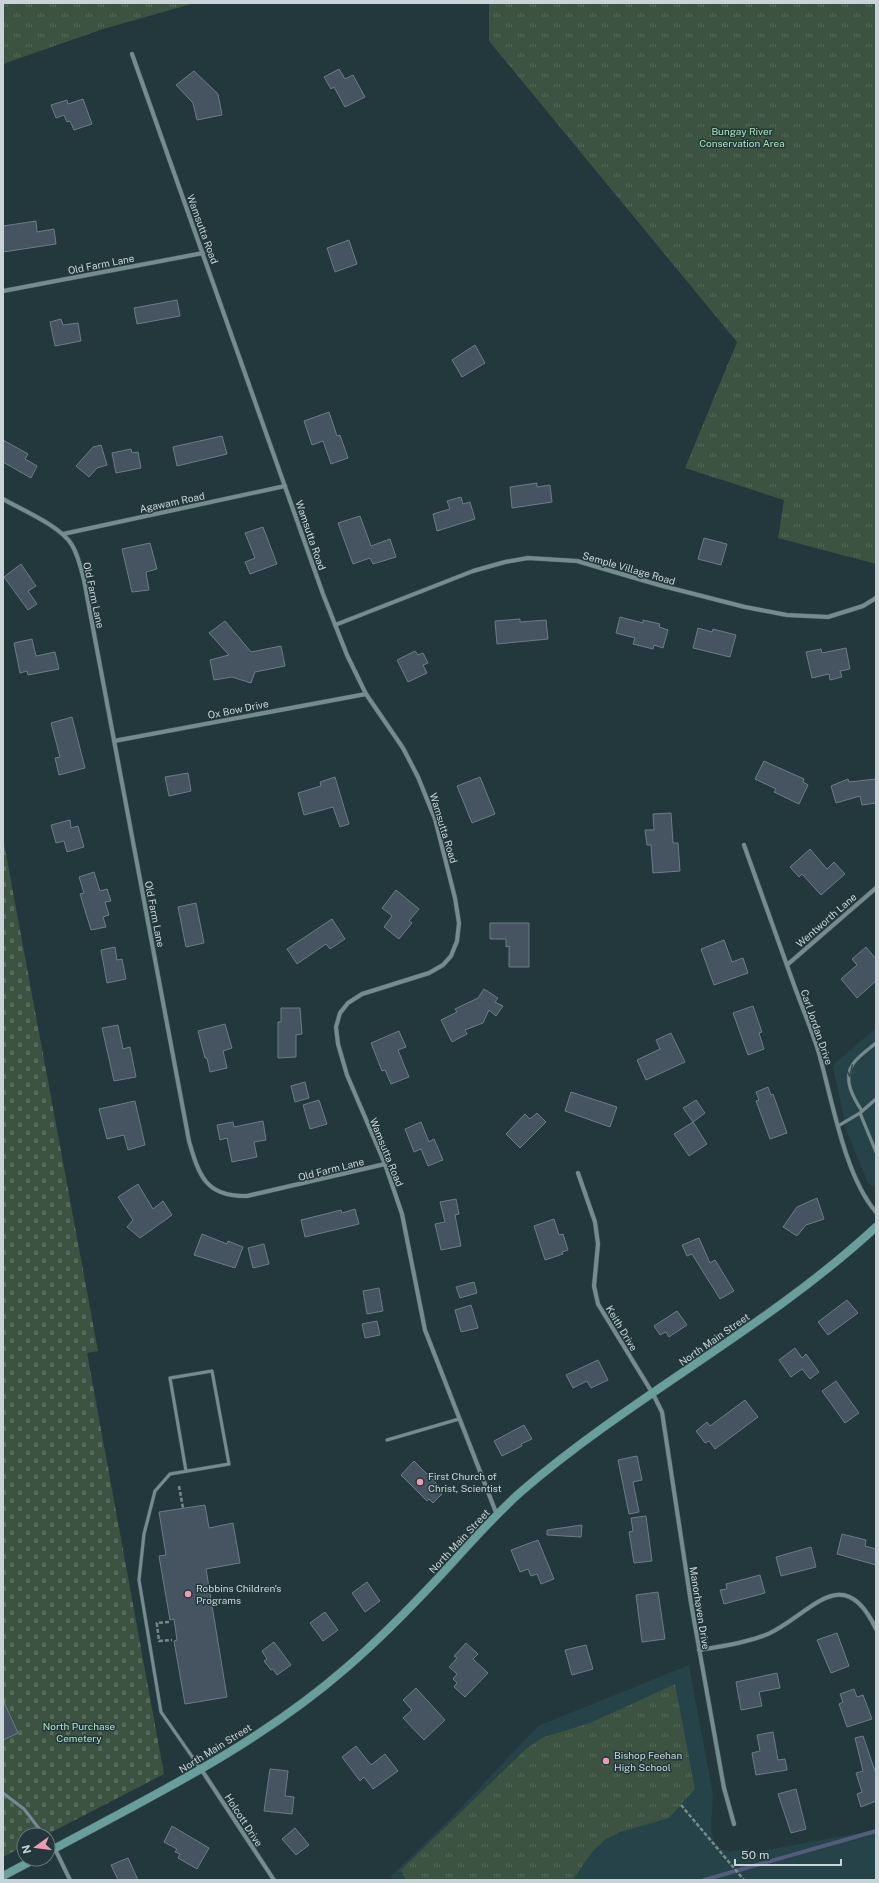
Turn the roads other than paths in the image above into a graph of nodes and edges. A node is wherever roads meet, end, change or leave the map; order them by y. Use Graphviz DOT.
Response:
graph roads {
  1 [pos="132,54"];
  2 [pos="203,253"];
  3 [pos="3,291"];
  4 [pos="285,486"];
  5 [pos="3,499"];
  6 [pos="63,534"];
  7 [pos="876,598"];
  8 [pos="335,625"];
  9 [pos="366,694"];
  10 [pos="114,741"];
  11 [pos="744,845"];
  12 [pos="876,888"];
  13 [pos="787,965"];
  14 [pos="876,1042"];
  15 [pos="876,1099"];
  16 [pos="861,1112"];
  17 [pos="838,1126"];
  18 [pos="876,1152"];
  19 [pos="384,1164"];
  20 [pos="578,1173"];
  21 [pos="876,1212"];
  22 [pos="876,1227"];
  23 [pos="653,1394"];
  24 [pos="459,1419"];
  25 [pos="387,1440"];
  26 [pos="186,1471"];
  27 [pos="497,1516"];
  28 [pos="876,1629"];
  29 [pos="699,1650"];
  30 [pos="201,1769"];
  31 [pos="3,1793"];
  32 [pos="734,1824"];
  33 [pos="38,1827"];
  34 [pos="56,1847"];
  35 [pos="56,1858"];
  36 [pos="20,1867"];
  37 [pos="3,1876"];
  38 [pos="70,1880"];
  39 [pos="274,1880"];
  1 -- 2 [label="street, Wamsutta Road"];
  2 -- 3 [label="street, Old Farm Lane"];
  2 -- 4 [label="street, Wamsutta Road"];
  4 -- 6 [label="street, Agawam Road"];
  4 -- 8 [label="street, Wamsutta Road"];
  5 -- 6 [label="street, Old Farm Lane"];
  6 -- 10 [label="street, Old Farm Lane"];
  7 -- 8 [label="street, Semple Village Road"];
  8 -- 9 [label="street, Wamsutta Road"];
  9 -- 10 [label="street, Ox Bow Drive"];
  9 -- 19 [label="street, Wamsutta Road"];
  10 -- 19 [label="street, Old Farm Lane"];
  11 -- 13 [label="street, Carl Jordan Drive"];
  12 -- 13 [label="street, Wentworth Lane"];
  13 -- 17 [label="street, Carl Jordan Drive"];
  14 -- 16 [label="lane, one-way"];
  15 -- 16 [label="lane"];
  16 -- 17 [label="lane"];
  16 -- 18 [label="lane"];
  17 -- 21 [label="street, Carl Jordan Drive"];
  19 -- 24 [label="street, Wamsutta Road"];
  20 -- 23 [label="street, Keith Drive"];
  22 -- 23 [label="main road, North Main Street"];
  23 -- 27 [label="main road, North Main Street"];
  23 -- 29 [label="street, Manorhaven Drive"];
  24 -- 25 [label="lane"];
  24 -- 27 [label="street, Wamsutta Road"];
  26 -- 26 [label="lane"];
  26 -- 30 [label="lane"];
  27 -- 30 [label="main road, North Main Street"];
  28 -- 29 [label="street"];
  29 -- 32 [label="street, Manorhaven Drive"];
  30 -- 34 [label="main road, North Main Street"];
  30 -- 39 [label="street, Holcott Drive"];
  31 -- 33 [label="lane"];
  35 -- 38 [label="street"];
  36 -- 37 [label="main road"];
}
